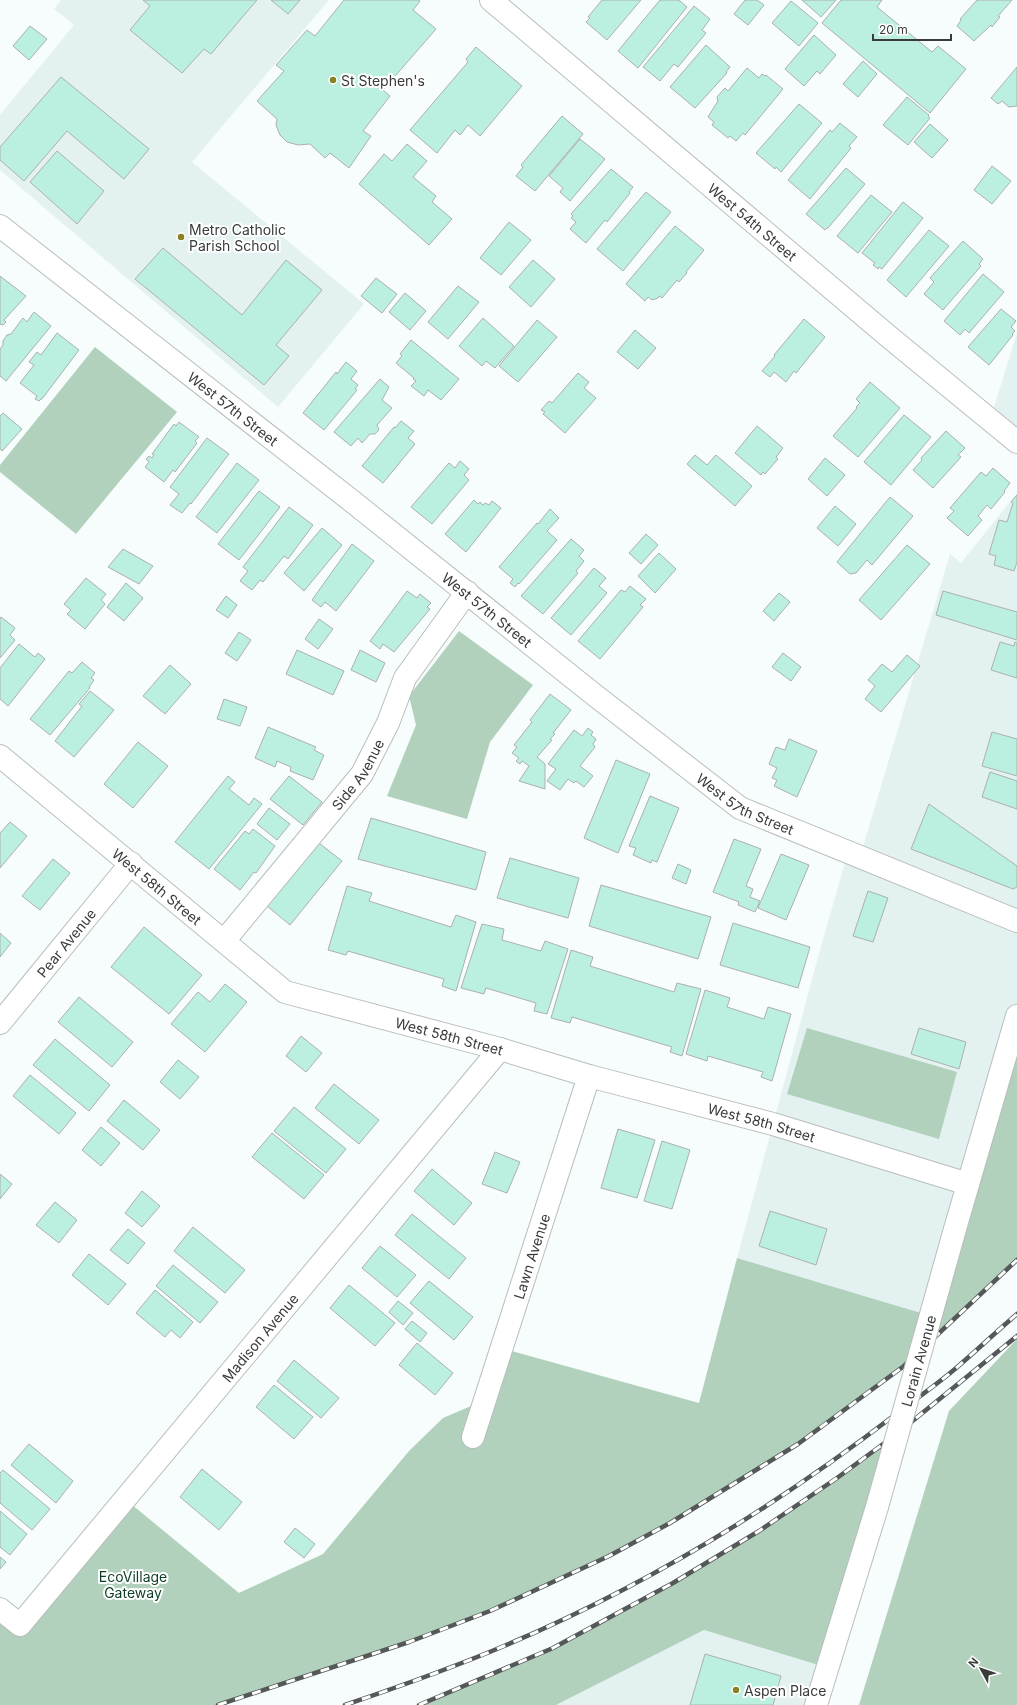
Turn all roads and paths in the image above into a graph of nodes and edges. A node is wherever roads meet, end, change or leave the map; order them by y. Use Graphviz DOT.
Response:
graph roads {
  1 [pos="491,0"];
  2 [pos="0,226"];
  3 [pos="1017,442"];
  4 [pos="467,592"];
  5 [pos="0,756"];
  6 [pos="131,863"];
  7 [pos="1017,921"];
  8 [pos="224,941"];
  9 [pos="1017,1016"];
  10 [pos="0,1023"];
  11 [pos="500,1049"];
  12 [pos="589,1076"];
  13 [pos="968,1184"];
  14 [pos="473,1437"];
  15 [pos="0,1609"];
  16 [pos="816,1705"];
  1 -- 3 [label="street, West 54th Street"];
  2 -- 4 [label="street, West 57th Street"];
  4 -- 7 [label="street, West 57th Street"];
  4 -- 8 [label="street, Side Avenue"];
  5 -- 6 [label="street, West 58th Street"];
  6 -- 8 [label="street, West 58th Street"];
  6 -- 10 [label="street, Pear Avenue"];
  8 -- 11 [label="street, West 58th Street"];
  9 -- 13 [label="street, Lorain Avenue"];
  11 -- 12 [label="street, West 58th Street"];
  11 -- 15 [label="street, Madison Avenue"];
  12 -- 13 [label="street, West 58th Street"];
  12 -- 14 [label="street, Lawn Avenue"];
  13 -- 16 [label="street, Lorain Avenue, bridge"];
}
